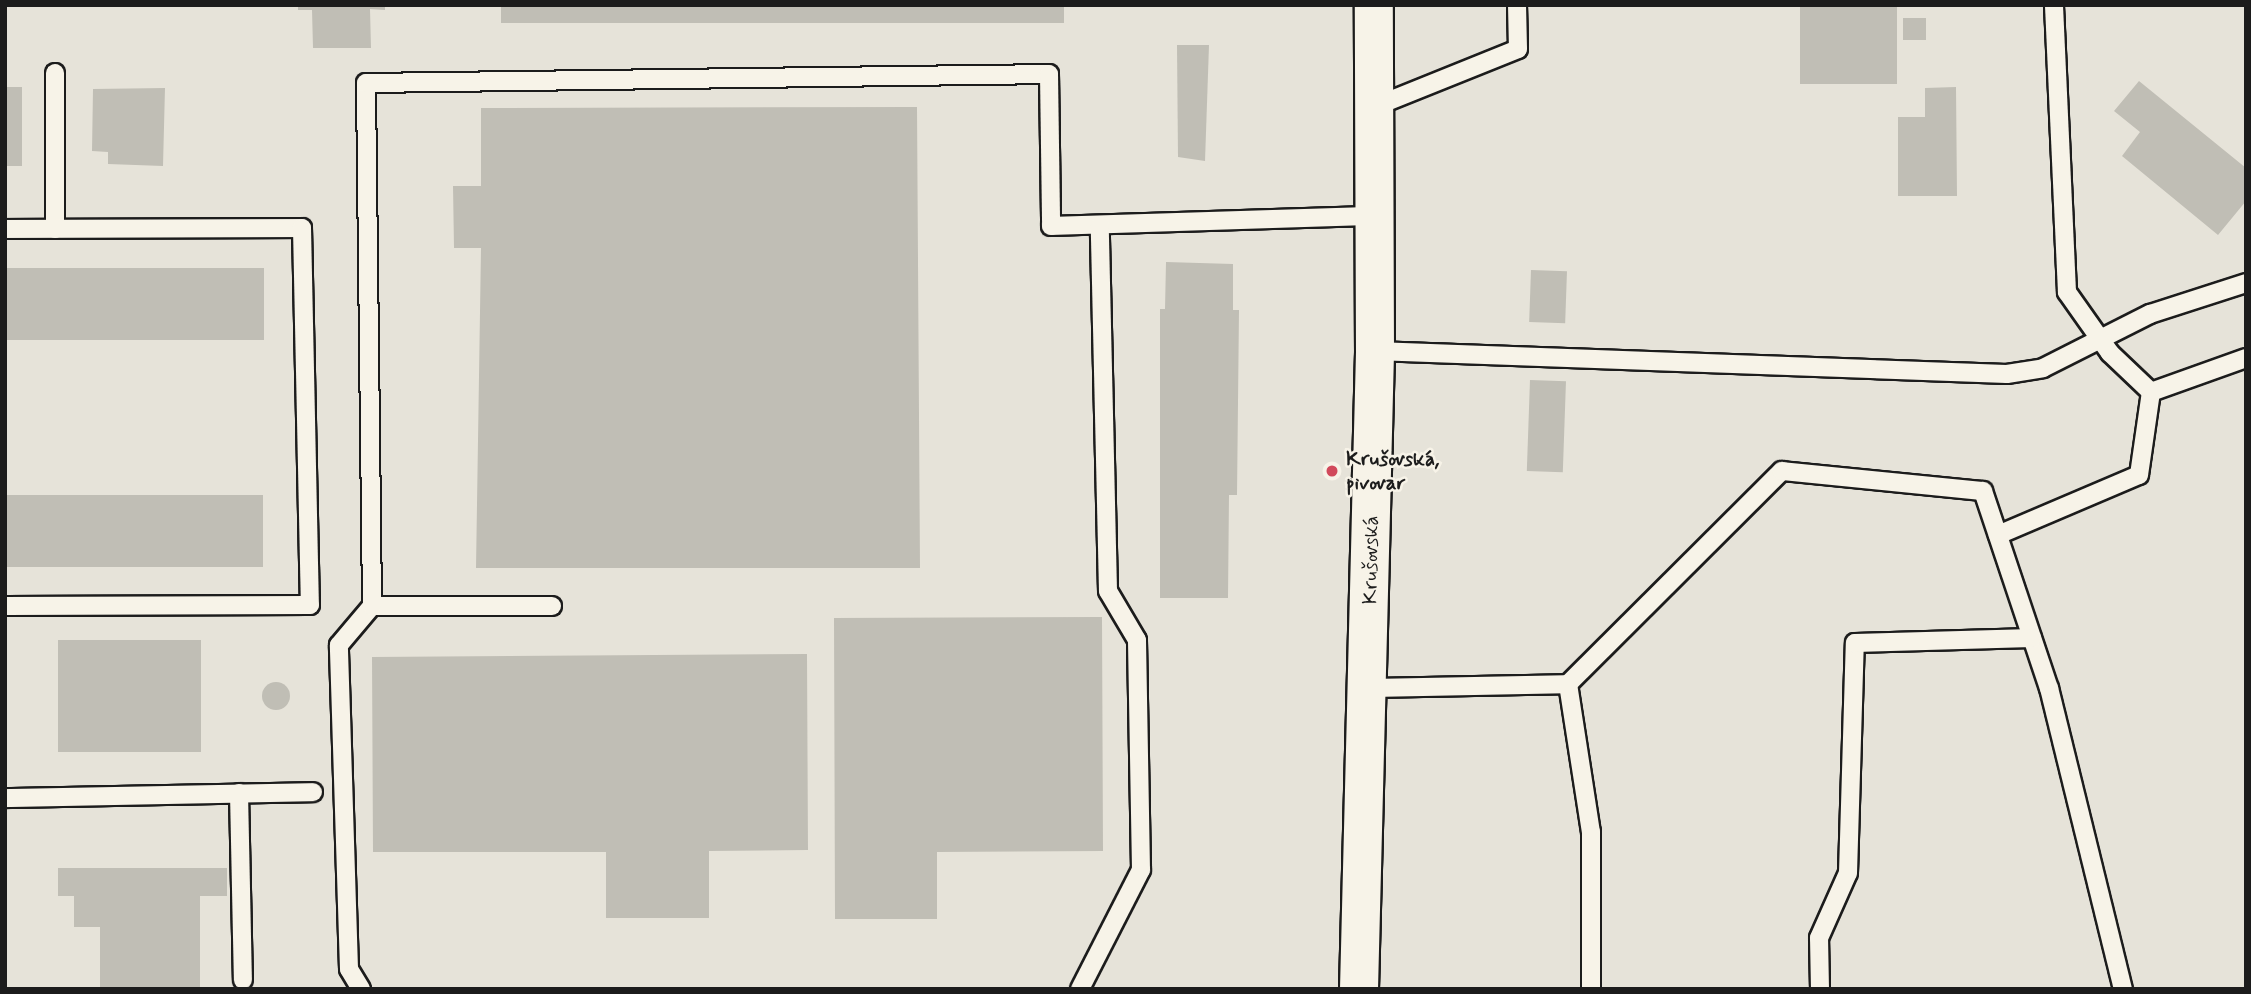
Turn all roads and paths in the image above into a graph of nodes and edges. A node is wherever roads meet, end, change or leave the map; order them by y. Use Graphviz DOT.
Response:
graph roads {
  1 [pos="1374,5"];
  2 [pos="1517,5"];
  3 [pos="2054,5"];
  4 [pos="55,73"];
  5 [pos="1374,107"];
  6 [pos="1375,216"];
  7 [pos="1100,225"];
  8 [pos="5,229"];
  9 [pos="55,229"];
  10 [pos="2246,283"];
  11 [pos="2101,339"];
  12 [pos="1375,351"];
  13 [pos="2246,358"];
  14 [pos="2151,392"];
  15 [pos="1997,535"];
  16 [pos="5,606"];
  17 [pos="372,606"];
  18 [pos="552,606"];
  19 [pos="2032,638"];
  20 [pos="1569,684"];
  21 [pos="1368,688"];
  22 [pos="313,792"];
  23 [pos="239,793"];
  24 [pos="5,797"];
  25 [pos="243,980"];
  26 [pos="361,989"];
  27 [pos="1080,989"];
  28 [pos="1359,989"];
  29 [pos="1591,989"];
  30 [pos="1820,989"];
  31 [pos="2123,989"];
  1 -- 5 [label="main road, Krušovská"];
  2 -- 5 [label="lane"];
  3 -- 11 [label="lane"];
  4 -- 9 [label="lane"];
  5 -- 6 [label="main road, Krušovská"];
  6 -- 7 [label="lane"];
  6 -- 12 [label="main road, Krušovská"];
  7 -- 17 [label="lane"];
  7 -- 27 [label="lane"];
  8 -- 9 [label="lane"];
  9 -- 16 [label="lane"];
  10 -- 11 [label="lane"];
  11 -- 12 [label="lane"];
  11 -- 14 [label="lane"];
  12 -- 21 [label="main road, Krušovská"];
  13 -- 14 [label="lane"];
  14 -- 15 [label="lane"];
  15 -- 19 [label="lane"];
  15 -- 20 [label="lane"];
  17 -- 18 [label="lane"];
  17 -- 26 [label="lane"];
  19 -- 30 [label="lane"];
  19 -- 31 [label="lane"];
  20 -- 21 [label="lane"];
  20 -- 29 [label="lane"];
  21 -- 28 [label="main road, Krušovská"];
  22 -- 23 [label="lane"];
  23 -- 24 [label="lane"];
  23 -- 25 [label="lane"];
}
